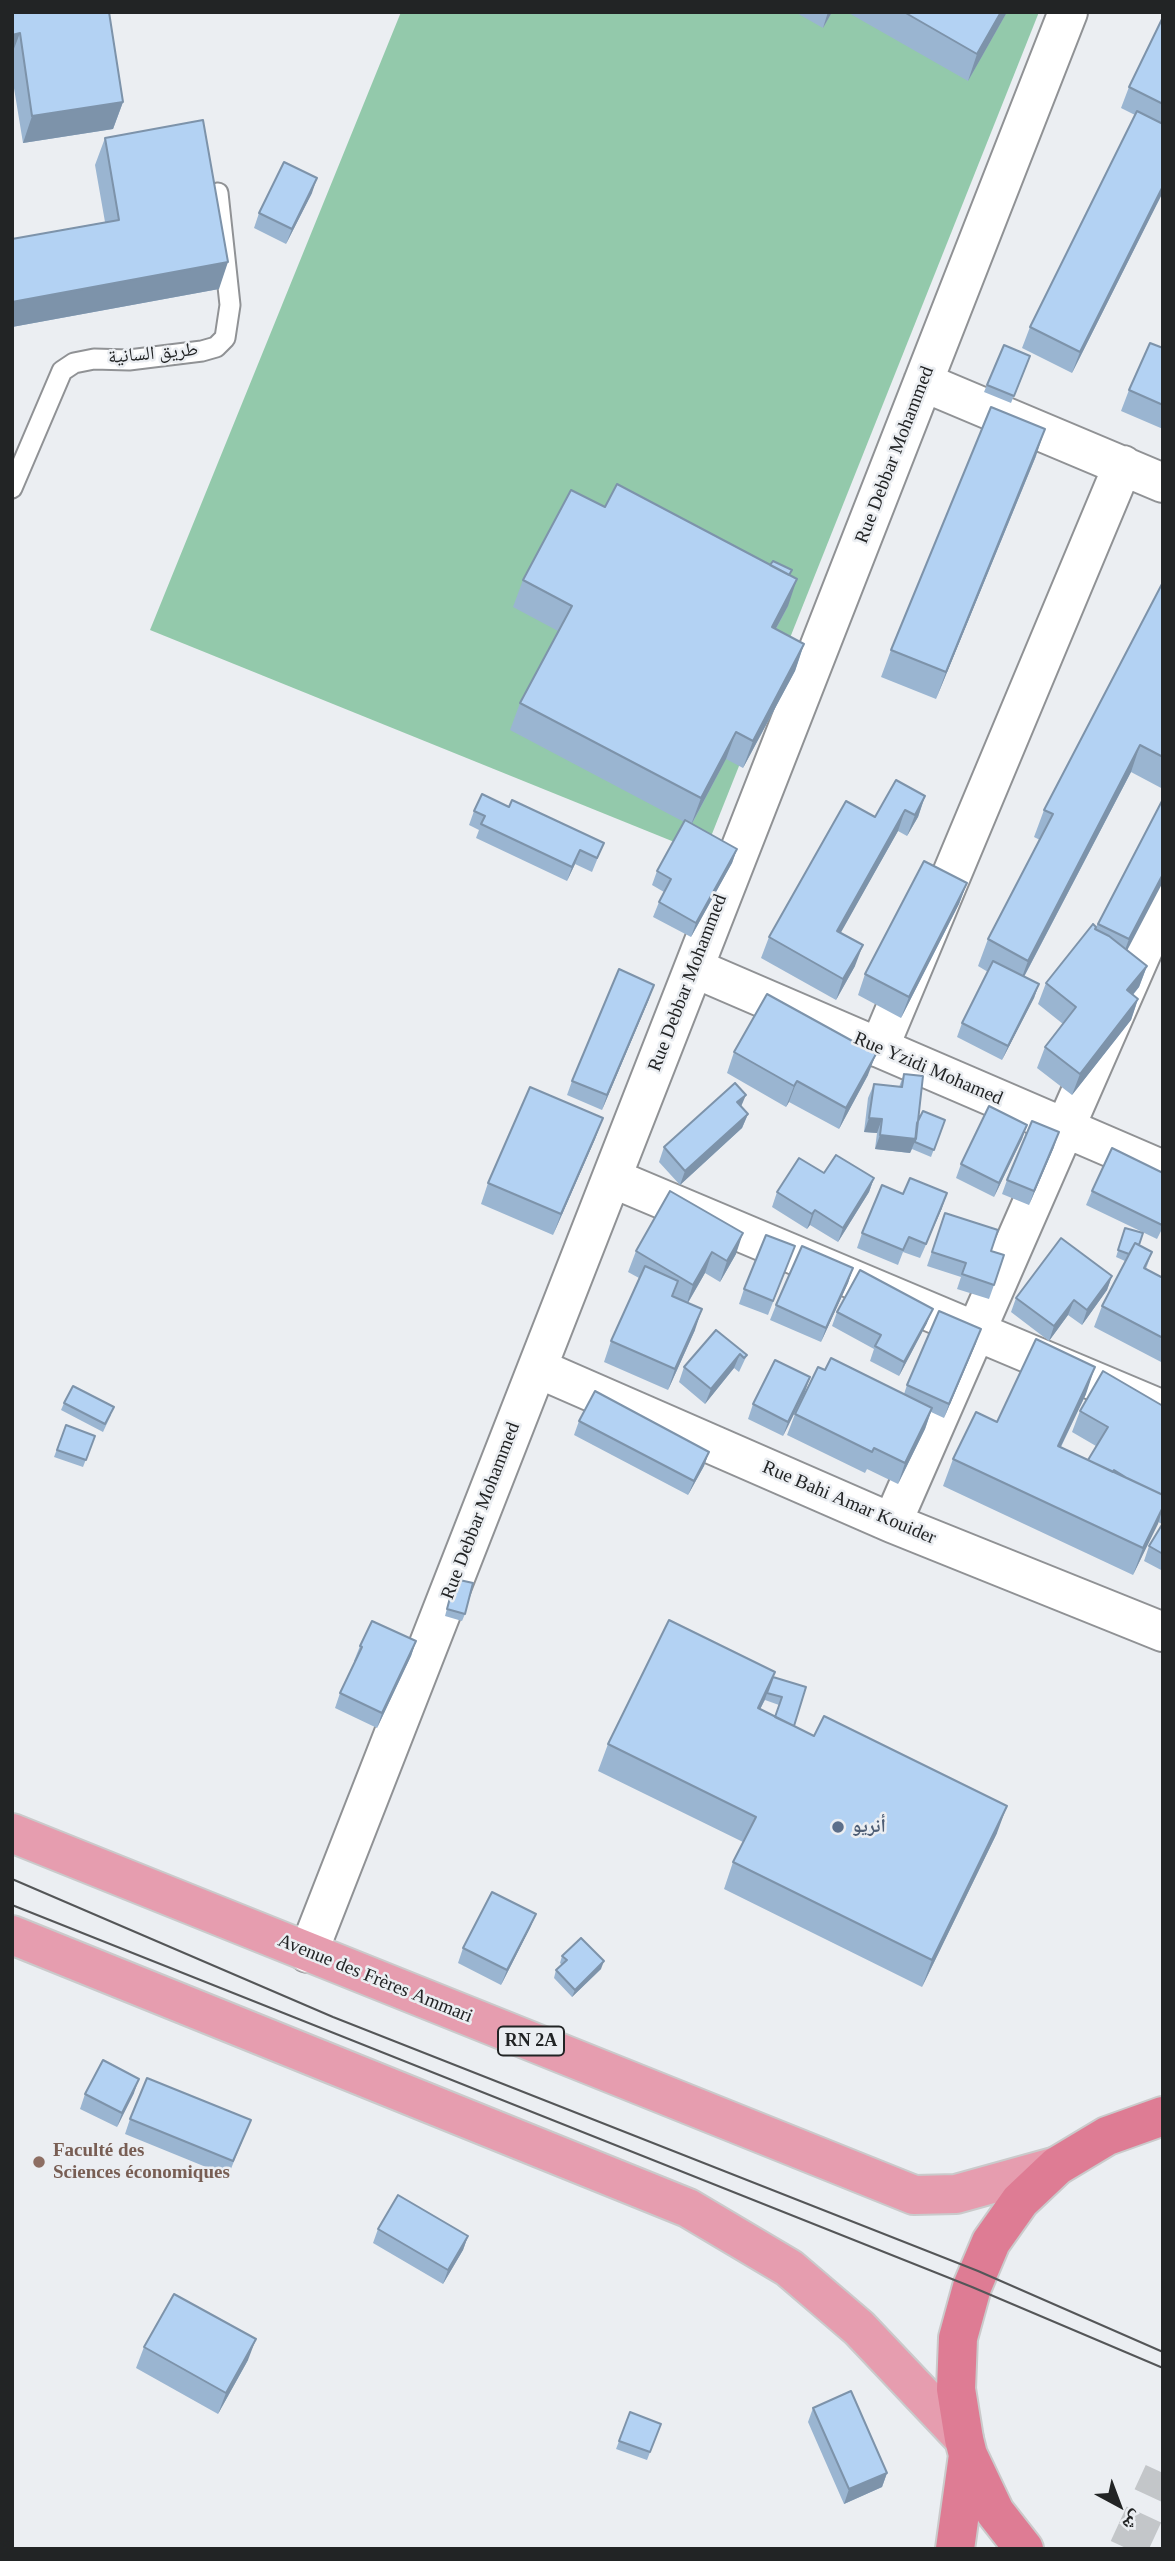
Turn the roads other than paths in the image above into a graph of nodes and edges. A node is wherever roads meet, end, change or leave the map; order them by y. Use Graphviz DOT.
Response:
graph roads {
  1 [pos="1068,12"];
  2 [pos="218,193"];
  3 [pos="923,382"];
  4 [pos="1123,465"];
  5 [pos="1163,483"];
  6 [pos="12,488"];
  7 [pos="1158,926"];
  8 [pos="694,968"];
  9 [pos="879,1048"];
  10 [pos="1065,1128"];
  11 [pos="1163,1170"];
  12 [pos="612,1178"];
  13 [pos="976,1331"];
  14 [pos="537,1368"];
  15 [pos="1163,1410"];
  16 [pos="892,1523"];
  17 [pos="1163,1632"];
  18 [pos="12,1833"];
  19 [pos="12,1935"];
  20 [pos="308,1953"];
  21 [pos="1163,2116"];
  22 [pos="1057,2166"];
  23 [pos="966,2447"];
  24 [pos="955,2549"];
  25 [pos="1024,2549"];
  1 -- 3 [label="street, Rue Debbar Mohammed"];
  2 -- 6 [label="lane, طريق السانية"];
  3 -- 4 [label="street"];
  3 -- 8 [label="street, Rue Debbar Mohammed"];
  4 -- 5 [label="street"];
  4 -- 9 [label="street"];
  7 -- 10 [label="street"];
  8 -- 9 [label="street, Rue Yzidi Mohamed"];
  8 -- 12 [label="street, Rue Debbar Mohammed"];
  9 -- 10 [label="street, Rue Yzidi Mohamed"];
  10 -- 11 [label="street, Rue Yzidi Mohamed"];
  10 -- 13 [label="street"];
  12 -- 13 [label="street"];
  12 -- 14 [label="street, Rue Debbar Mohammed"];
  13 -- 15 [label="street"];
  13 -- 16 [label="street"];
  14 -- 16 [label="street, Rue Bahi Amar Kouider"];
  14 -- 20 [label="street, Rue Debbar Mohammed"];
  16 -- 17 [label="street, Rue Bahi Amar Kouider"];
  18 -- 20 [label="main road, Avenue des Frères Ammari / RN 2A"];
  19 -- 23 [label="main road"];
  20 -- 22 [label="main road, Avenue des Frères Ammari / RN 2A"];
  21 -- 22 [label="highway"];
  22 -- 23 [label="highway"];
  23 -- 24 [label="highway"];
  23 -- 25 [label="highway"];
}
